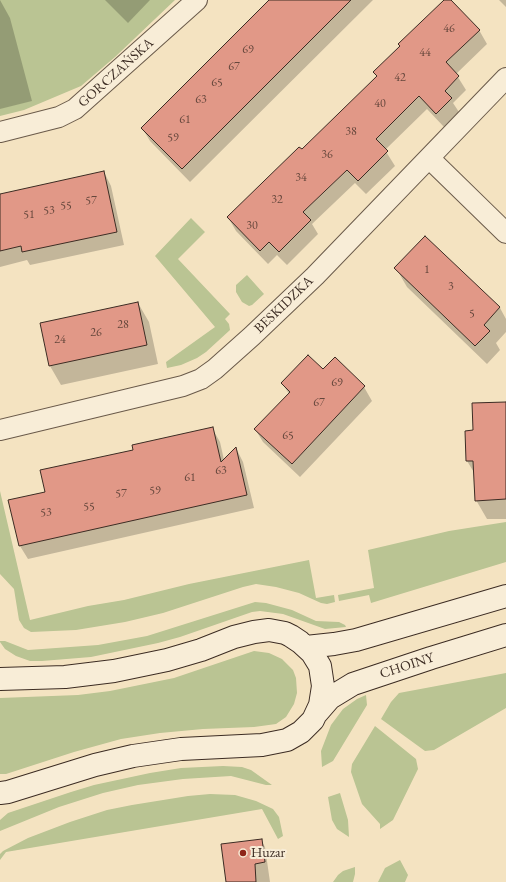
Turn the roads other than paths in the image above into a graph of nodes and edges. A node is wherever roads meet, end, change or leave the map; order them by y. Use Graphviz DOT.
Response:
graph roads {
  1 [pos="197,0"];
  2 [pos="506,78"];
  3 [pos="0,132"];
  4 [pos="429,158"];
  5 [pos="506,233"];
  6 [pos="0,430"];
  7 [pos="506,596"];
  8 [pos="506,635"];
  9 [pos="306,647"];
  10 [pos="0,679"];
  11 [pos="317,713"];
  12 [pos="0,794"];
  1 -- 3 [label="street, GORCZAŃSKA"];
  2 -- 4 [label="street, BESKIDZKA"];
  4 -- 5 [label="street"];
  4 -- 6 [label="street, BESKIDZKA"];
  7 -- 9 [label="street"];
  8 -- 11 [label="street, CHOINY"];
  9 -- 10 [label="street"];
  9 -- 11 [label="street"];
  11 -- 12 [label="street, CHOINY"];
}
